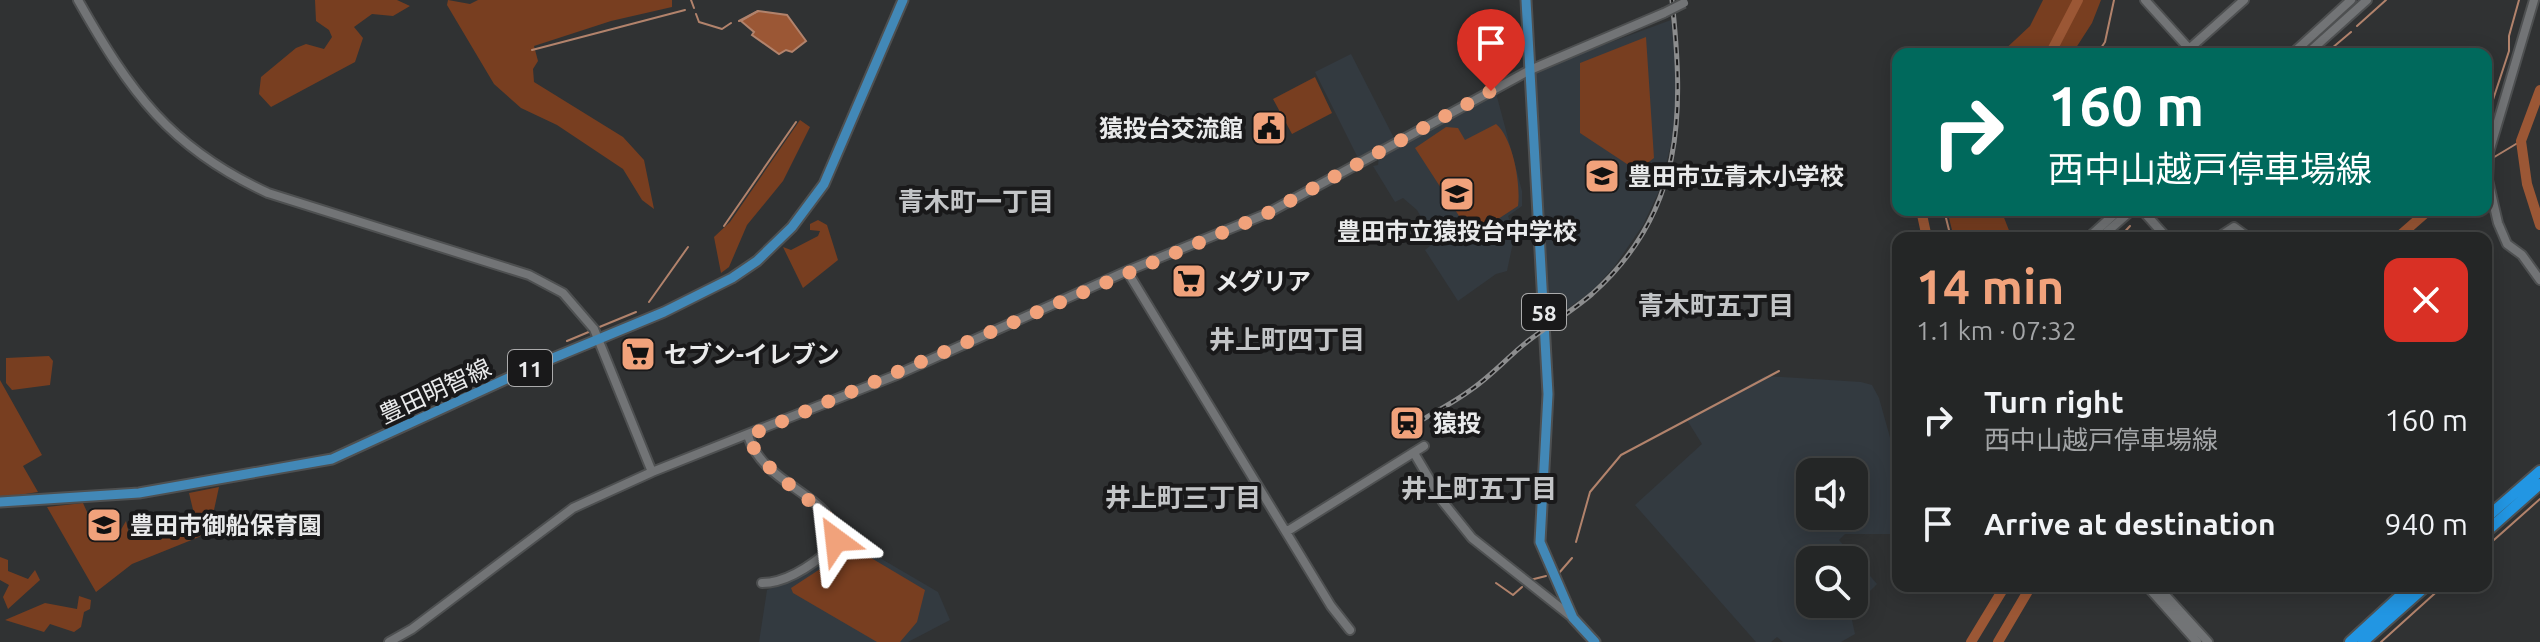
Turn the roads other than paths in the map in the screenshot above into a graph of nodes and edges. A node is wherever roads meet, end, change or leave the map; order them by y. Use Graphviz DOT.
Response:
graph roads {
  1 [pos="78,0"];
  2 [pos="903,0"];
  3 [pos="1526,0"];
  4 [pos="2145,0"];
  5 [pos="2244,0"];
  6 [pos="2351,0"];
  7 [pos="2367,0"];
  8 [pos="2534,0"];
  9 [pos="1688,2"];
  10 [pos="2189,48"];
  11 [pos="2195,48"];
  12 [pos="2299,48"];
  13 [pos="2314,48"];
  14 [pos="1530,70"];
  15 [pos="2492,142"];
  16 [pos="2492,197"];
  17 [pos="2112,216"];
  18 [pos="2125,216"];
  19 [pos="2147,216"];
  20 [pos="2095,232"];
  21 [pos="2107,232"];
  22 [pos="2162,232"];
  23 [pos="1127,271"];
  24 [pos="2540,280"];
  25 [pos="599,339"];
  26 [pos="748,436"];
  27 [pos="1424,446"];
  28 [pos="1414,453"];
  29 [pos="2540,471"];
  30 [pos="652,472"];
  31 [pos="2540,484"];
  32 [pos="0,502"];
  33 [pos="2492,513"];
  34 [pos="2492,527"];
  35 [pos="1286,532"];
  36 [pos="762,583"];
  37 [pos="2152,592"];
  38 [pos="2162,592"];
  39 [pos="2404,592"];
  40 [pos="2419,592"];
  41 [pos="1573,618"];
  42 [pos="1350,630"];
  43 [pos="389,642"];
  44 [pos="1595,642"];
  45 [pos="2197,642"];
  46 [pos="2208,642"];
  47 [pos="2350,642"];
  48 [pos="2363,642"];
  1 -- 25 [label="street"];
  2 -- 25 [label="main road, 豊田明智線 / 11"];
  3 -- 14 [label="main road, 58"];
  4 -- 10 [label="street"];
  5 -- 11 [label="street"];
  6 -- 12 [label="street"];
  7 -- 13 [label="street"];
  8 -- 15 [label="street"];
  9 -- 14 [label="street, bridge"];
  14 -- 23 [label="street"];
  14 -- 41 [label="main road, 58"];
  16 -- 24 [label="street"];
  17 -- 20 [label="street"];
  18 -- 21 [label="street"];
  19 -- 22 [label="street"];
  23 -- 26 [label="street"];
  23 -- 35 [label="street"];
  25 -- 30 [label="street"];
  25 -- 32 [label="main road, 豊田明智線 / 11"];
  26 -- 30 [label="street"];
  26 -- 36 [label="street"];
  27 -- 28 [label="street"];
  28 -- 35 [label="street"];
  28 -- 41 [label="street"];
  29 -- 33 [label="highway"];
  30 -- 43 [label="street"];
  31 -- 34 [label="highway"];
  35 -- 42 [label="street"];
  37 -- 45 [label="street"];
  38 -- 46 [label="street"];
  39 -- 47 [label="highway"];
  40 -- 48 [label="highway"];
  41 -- 44 [label="main road, 58"];
}
